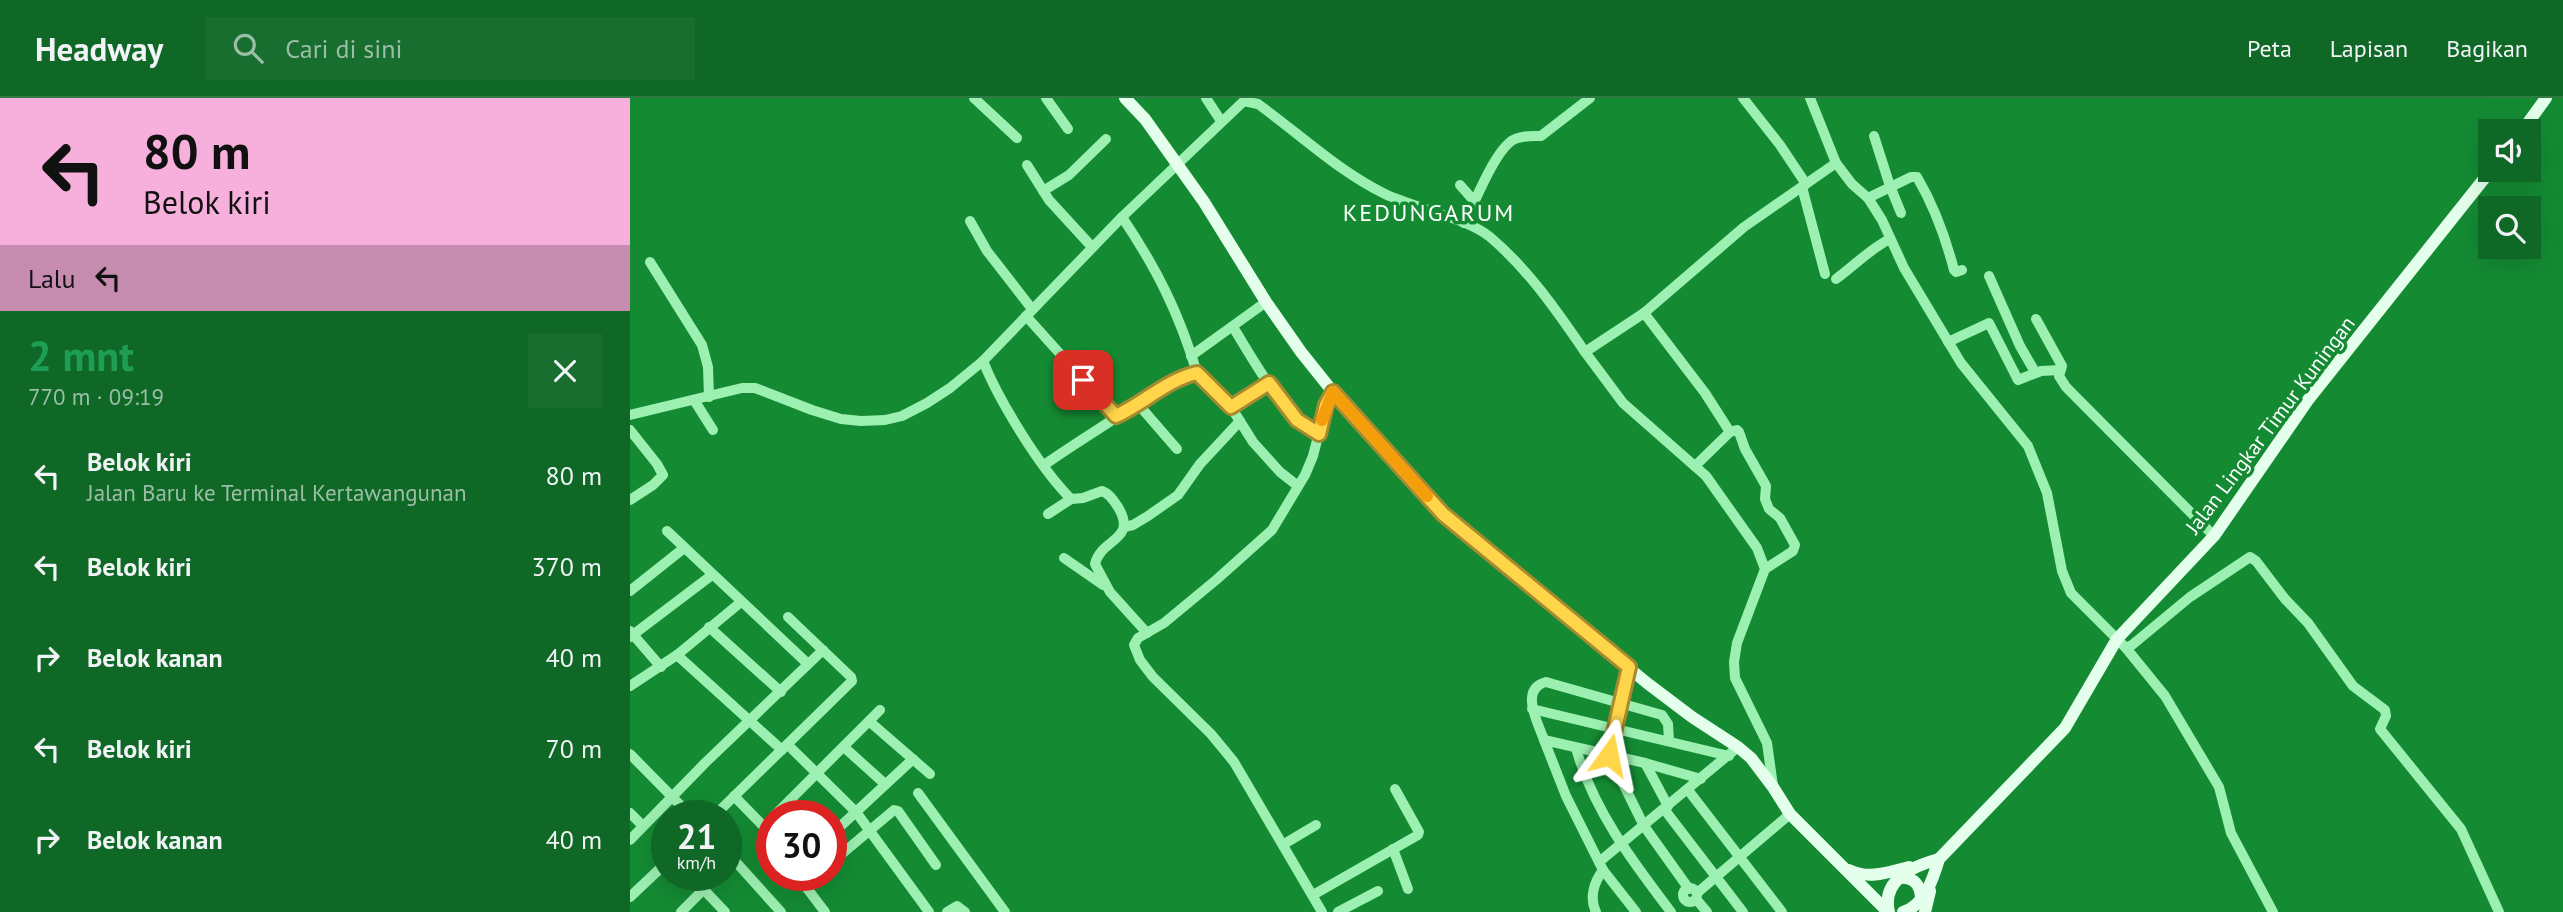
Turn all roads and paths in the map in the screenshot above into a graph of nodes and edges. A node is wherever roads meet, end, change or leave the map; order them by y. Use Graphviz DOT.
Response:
graph roads {
  1 [pos="974,98"];
  2 [pos="1045,98"];
  3 [pos="1125,98"];
  4 [pos="1206,98"];
  5 [pos="1590,98"];
  6 [pos="1743,98"];
  7 [pos="1810,98"];
  8 [pos="2546,98"];
  9 [pos="1245,99"];
  10 [pos="2531,119"];
  11 [pos="1221,121"];
  12 [pos="1068,129"];
  13 [pos="1874,136"];
  14 [pos="1017,138"];
  15 [pos="1106,139"];
  16 [pos="1836,163"];
  17 [pos="1027,165"];
  18 [pos="1177,166"];
  19 [pos="2481,182"];
  20 [pos="1460,185"];
  21 [pos="1804,185"];
  22 [pos="1890,187"];
  23 [pos="1043,191"];
  24 [pos="1868,198"];
  25 [pos="1475,202"];
  26 [pos="1901,214"];
  27 [pos="1122,217"];
  28 [pos="970,221"];
  29 [pos="1464,223"];
  30 [pos="1890,239"];
  31 [pos="1093,247"];
  32 [pos="650,262"];
  33 [pos="1962,270"];
  34 [pos="1825,274"];
  35 [pos="1989,276"];
  36 [pos="1836,279"];
  37 [pos="1266,302"];
  38 [pos="1029,312"];
  39 [pos="1644,313"];
  40 [pos="2036,319"];
  41 [pos="1233,327"];
  42 [pos="1948,342"];
  43 [pos="1585,352"];
  44 [pos="1191,356"];
  45 [pos="983,361"];
  46 [pos="2060,370"];
  47 [pos="2035,372"];
  48 [pos="1197,373"];
  49 [pos="1269,383"];
  50 [pos="1333,392"];
  51 [pos="709,397"];
  52 [pos="694,400"];
  53 [pos="1138,404"];
  54 [pos="1231,407"];
  55 [pos="630,415"];
  56 [pos="1116,416"];
  57 [pos="1240,421"];
  58 [pos="630,430"];
  59 [pos="713,430"];
  60 [pos="1730,432"];
  61 [pos="1319,434"];
  62 [pos="1177,449"];
  63 [pos="1044,465"];
  64 [pos="1695,466"];
  65 [pos="1298,486"];
  66 [pos="1071,499"];
  67 [pos="630,500"];
  68 [pos="1048,514"];
  69 [pos="1124,527"];
  70 [pos="667,531"];
  71 [pos="2214,536"];
  72 [pos="684,548"];
  73 [pos="1064,558"];
  74 [pos="1765,569"];
  75 [pos="712,575"];
  76 [pos="1107,587"];
  77 [pos="630,591"];
  78 [pos="741,603"];
  79 [pos="789,617"];
  80 [pos="709,627"];
  81 [pos="1147,633"];
  82 [pos="631,634"];
  83 [pos="2121,643"];
  84 [pos="823,650"];
  85 [pos="677,655"];
  86 [pos="808,664"];
  87 [pos="661,667"];
  88 [pos="1629,667"];
  89 [pos="630,686"];
  90 [pos="781,692"];
  91 [pos="1621,702"];
  92 [pos="1532,709"];
  93 [pos="880,710"];
  94 [pos="750,722"];
  95 [pos="870,722"];
  96 [pos="1614,727"];
  97 [pos="1544,740"];
  98 [pos="1669,741"];
  99 [pos="785,748"];
  100 [pos="845,748"];
  101 [pos="1576,748"];
  102 [pos="1734,752"];
  103 [pos="630,754"];
  104 [pos="1609,755"];
  105 [pos="913,759"];
  106 [pos="1645,763"];
  107 [pos="817,773"];
  108 [pos="930,774"];
  109 [pos="1701,779"];
  110 [pos="885,784"];
  111 [pos="1773,787"];
  112 [pos="1395,789"];
  113 [pos="1688,790"];
  114 [pos="918,793"];
  115 [pos="734,796"];
  116 [pos="672,797"];
  117 [pos="675,800"];
  118 [pos="730,800"];
  119 [pos="790,800"];
  120 [pos="1666,808"];
  121 [pos="856,812"];
  122 [pos="630,813"];
  123 [pos="1790,814"];
  124 [pos="756,818"];
  125 [pos="847,820"];
  126 [pos="1316,825"];
  127 [pos="643,826"];
  128 [pos="1644,826"];
  129 [pos="870,829"];
  130 [pos="630,840"];
  131 [pos="1284,844"];
  132 [pos="1620,845"];
  133 [pos="847,849"];
  134 [pos="1393,849"];
  135 [pos="1738,856"];
  136 [pos="1939,859"];
  137 [pos="936,865"];
  138 [pos="1917,865"];
  139 [pos="1601,866"];
  140 [pos="742,869"];
  141 [pos="1846,869"];
  142 [pos="1715,876"];
  143 [pos="651,877"];
  144 [pos="1898,878"];
  145 [pos="1408,889"];
  146 [pos="702,891"];
  147 [pos="706,891"];
  148 [pos="809,891"];
  149 [pos="1378,891"];
  150 [pos="1313,895"];
  151 [pos="1692,895"];
  152 [pos="630,897"];
  153 [pos="1923,906"];
  154 [pos="779,910"];
  155 [pos="681,912"];
  156 [pos="725,912"];
  157 [pos="825,912"];
  158 [pos="929,912"];
  159 [pos="947,912"];
  160 [pos="965,912"];
  161 [pos="1005,912"];
  162 [pos="1322,912"];
  163 [pos="1338,912"];
  164 [pos="1596,912"];
  165 [pos="1636,912"];
  166 [pos="1670,912"];
  167 [pos="1707,912"];
  168 [pos="1743,912"];
  169 [pos="1782,912"];
  170 [pos="1889,912"];
  171 [pos="1903,912"];
  172 [pos="2273,912"];
  173 [pos="2499,912"];
  1 -- 14 [label="street"];
  2 -- 12 [label="street"];
  3 -- 18 [label="main road"];
  4 -- 11 [label="street"];
  5 -- 25 [label="street"];
  6 -- 21 [label="street"];
  7 -- 16 [label="street"];
  8 -- 10 [label="main road"];
  9 -- 11 [label="street"];
  9 -- 29 [label="street"];
  11 -- 18 [label="street"];
  13 -- 22 [label="street"];
  15 -- 23 [label="street"];
  16 -- 21 [label="street"];
  16 -- 24 [label="street"];
  17 -- 23 [label="street"];
  18 -- 27 [label="street"];
  18 -- 37 [label="main road"];
  19 -- 71 [label="main road, Jalan Lingkar Timur Kuningan"];
  20 -- 25 [label="street"];
  21 -- 34 [label="street"];
  21 -- 39 [label="street"];
  22 -- 24 [label="street"];
  22 -- 26 [label="street"];
  22 -- 33 [label="street"];
  23 -- 31 [label="street"];
  24 -- 30 [label="street"];
  25 -- 29 [label="street"];
  27 -- 31 [label="street"];
  27 -- 44 [label="street"];
  28 -- 38 [label="street"];
  29 -- 43 [label="street"];
  30 -- 36 [label="street"];
  30 -- 42 [label="street"];
  31 -- 38 [label="street"];
  32 -- 51 [label="street"];
  35 -- 47 [label="street"];
  37 -- 41 [label="street"];
  37 -- 50 [label="main road"];
  38 -- 45 [label="street"];
  38 -- 56 [label="street"];
  39 -- 43 [label="street"];
  39 -- 60 [label="street"];
  40 -- 46 [label="street"];
  41 -- 44 [label="street"];
  41 -- 49 [label="street"];
  42 -- 47 [label="street"];
  42 -- 83 [label="street"];
  43 -- 64 [label="street"];
  44 -- 48 [label="street"];
  45 -- 51 [label="street"];
  45 -- 63 [label="street"];
  46 -- 47 [label="street"];
  46 -- 71 [label="street"];
  48 -- 53 [label="street"];
  48 -- 54 [label="street"];
  49 -- 54 [label="street"];
  49 -- 61 [label="street"];
  50 -- 61 [label="street"];
  50 -- 88 [label="main road"];
  51 -- 52 [label="street"];
  52 -- 55 [label="street"];
  52 -- 59 [label="street"];
  53 -- 56 [label="street"];
  53 -- 62 [label="street"];
  54 -- 57 [label="street"];
  56 -- 63 [label="street"];
  57 -- 65 [label="street"];
  57 -- 69 [label="street"];
  58 -- 67 [label="street"];
  60 -- 64 [label="street"];
  60 -- 74 [label="street"];
  61 -- 65 [label="street"];
  63 -- 66 [label="street"];
  64 -- 74 [label="street"];
  65 -- 81 [label="street"];
  66 -- 68 [label="street"];
  66 -- 69 [label="street"];
  69 -- 76 [label="street"];
  70 -- 72 [label="street"];
  71 -- 83 [label="main road, Jalan Lingkar Timur Kuningan"];
  72 -- 75 [label="street"];
  72 -- 77 [label="street"];
  73 -- 76 [label="street"];
  74 -- 111 [label="street"];
  75 -- 78 [label="street"];
  75 -- 82 [label="street"];
  76 -- 81 [label="street"];
  78 -- 80 [label="street"];
  78 -- 86 [label="street"];
  79 -- 84 [label="street"];
  80 -- 85 [label="street"];
  80 -- 90 [label="street"];
  81 -- 131 [label="street"];
  82 -- 87 [label="street"];
  83 -- 136 [label="main road, Jalan Lingkar Timur Kuningan"];
  83 -- 172 [label="street"];
  83 -- 173 [label="street"];
  84 -- 86 [label="street"];
  84 -- 99 [label="street"];
  85 -- 87 [label="street"];
  85 -- 94 [label="street"];
  86 -- 90 [label="street"];
  87 -- 89 [label="street"];
  88 -- 91 [label="street"];
  88 -- 102 [label="main road"];
  90 -- 94 [label="street"];
  91 -- 92 [label="street"];
  91 -- 96 [label="street"];
  91 -- 98 [label="street"];
  92 -- 96 [label="street"];
  92 -- 97 [label="street"];
  93 -- 95 [label="street"];
  94 -- 99 [label="street"];
  94 -- 116 [label="street"];
  95 -- 100 [label="street"];
  95 -- 105 [label="street"];
  96 -- 98 [label="street"];
  96 -- 104 [label="street"];
  97 -- 101 [label="street"];
  97 -- 139 [label="street"];
  98 -- 102 [label="street"];
  99 -- 107 [label="street"];
  99 -- 115 [label="street"];
  100 -- 107 [label="street"];
  100 -- 110 [label="street"];
  101 -- 104 [label="street"];
  101 -- 132 [label="street"];
  102 -- 109 [label="street"];
  102 -- 111 [label="main road"];
  103 -- 116 [label="street"];
  104 -- 106 [label="street"];
  104 -- 128 [label="street"];
  105 -- 108 [label="street"];
  105 -- 110 [label="street"];
  106 -- 109 [label="street"];
  106 -- 120 [label="street"];
  107 -- 119 [label="street"];
  107 -- 121 [label="street"];
  109 -- 113 [label="street"];
  110 -- 121 [label="street"];
  111 -- 123 [label="main road"];
  112 -- 134 [label="street"];
  113 -- 120 [label="street"];
  113 -- 135 [label="street"];
  114 -- 161 [label="street"];
  115 -- 118 [label="street"];
  115 -- 124 [label="street"];
  116 -- 117 [label="street"];
  116 -- 127 [label="street"];
  120 -- 128 [label="street"];
  120 -- 142 [label="street"];
  121 -- 125 [label="street"];
  121 -- 129 [label="street"];
  122 -- 127 [label="street"];
  123 -- 135 [label="street"];
  123 -- 141 [label="main road"];
  126 -- 131 [label="street"];
  127 -- 130 [label="street"];
  128 -- 132 [label="street"];
  128 -- 151 [label="street"];
  129 -- 133 [label="street"];
  129 -- 137 [label="street"];
  129 -- 158 [label="street"];
  131 -- 150 [label="street"];
  132 -- 139 [label="street"];
  132 -- 166 [label="street"];
  134 -- 145 [label="street"];
  134 -- 150 [label="street"];
  135 -- 142 [label="street"];
  135 -- 169 [label="street"];
  136 -- 138 [label="main road"];
  136 -- 153 [label="main road, Jalan Lingkar Timur Kuningan"];
  138 -- 141 [label="main road"];
  138 -- 144 [label="main road"];
  139 -- 164 [label="street"];
  139 -- 165 [label="street"];
  140 -- 154 [label="street"];
  141 -- 170 [label="main road"];
  142 -- 151 [label="street"];
  142 -- 168 [label="street"];
  143 -- 152 [label="street"];
  144 -- 153 [label="main road"];
  144 -- 170 [label="main road"];
  146 -- 155 [label="street"];
  147 -- 156 [label="street"];
  148 -- 157 [label="street"];
  149 -- 163 [label="street"];
  150 -- 162 [label="street"];
  151 -- 166 [label="street"];
  151 -- 167 [label="street"];
  153 -- 171 [label="main road"];
  159 -- 160 [label="street"];
}
